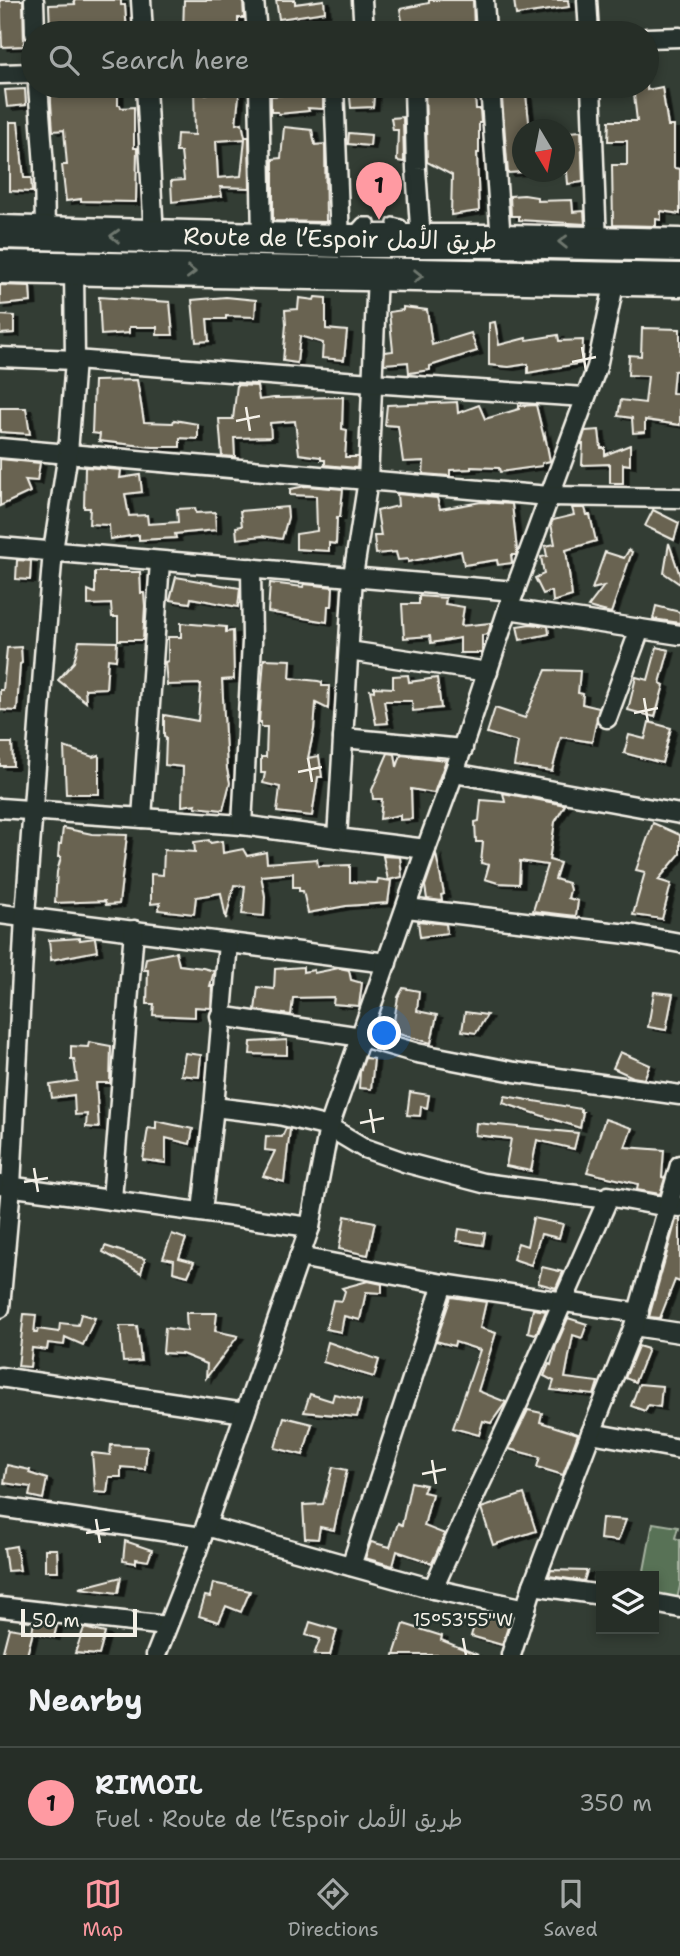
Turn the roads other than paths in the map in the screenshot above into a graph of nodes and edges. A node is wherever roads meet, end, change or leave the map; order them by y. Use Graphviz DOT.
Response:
graph roads {
  1 [pos="33,0"];
  2 [pos="141,0"];
  3 [pos="254,0"];
  4 [pos="362,0"];
  5 [pos="484,0"];
  6 [pos="587,0"];
  7 [pos="34,21"];
  8 [pos="142,21"];
  9 [pos="256,21"];
  10 [pos="363,21"];
  11 [pos="485,21"];
  12 [pos="588,21"];
  13 [pos="680,37"];
  14 [pos="659,38"];
  15 [pos="21,73"];
  16 [pos="0,74"];
  17 [pos="39,98"];
  18 [pos="147,98"];
  19 [pos="259,98"];
  20 [pos="336,98"];
  21 [pos="414,98"];
  22 [pos="491,98"];
  23 [pos="591,98"];
  24 [pos="0,232"];
  25 [pos="45,233"];
  26 [pos="353,235"];
  27 [pos="408,235"];
  28 [pos="154,237"];
  29 [pos="262,239"];
  30 [pos="501,241"];
  31 [pos="597,243"];
  32 [pos="680,245"];
  33 [pos="0,267"];
  34 [pos="74,269"];
  35 [pos="377,275"];
  36 [pos="615,279"];
  37 [pos="680,280"];
  38 [pos="0,357"];
  39 [pos="75,360"];
  40 [pos="371,383"];
  41 [pos="586,397"];
  42 [pos="0,448"];
  43 [pos="68,453"];
  44 [pos="368,480"];
  45 [pos="549,496"];
  46 [pos="680,498"];
  47 [pos="0,547"];
  48 [pos="53,551"];
  49 [pos="160,562"];
  50 [pos="251,569"];
  51 [pos="352,576"];
  52 [pos="515,591"];
  53 [pos="508,610"];
  54 [pos="640,629"];
  55 [pos="680,635"];
  56 [pos="349,650"];
  57 [pos="488,672"];
  58 [pos="607,718"];
  59 [pos="343,738"];
  60 [pos="463,748"];
  61 [pos="454,774"];
  62 [pos="0,808"];
  63 [pos="33,810"];
  64 [pos="680,814"];
  65 [pos="142,818"];
  66 [pos="242,825"];
  67 [pos="337,838"];
  68 [pos="426,849"];
  69 [pos="407,908"];
  70 [pos="0,914"];
  71 [pos="25,916"];
  72 [pos="134,930"];
  73 [pos="228,943"];
  74 [pos="680,943"];
  75 [pos="387,963"];
  76 [pos="220,1016"];
  77 [pos="362,1037"];
  78 [pos="680,1095"];
  79 [pos="214,1107"];
  80 [pos="329,1127"];
  81 [pos="680,1165"];
  82 [pos="6,1186"];
  83 [pos="112,1199"];
  84 [pos="608,1199"];
  85 [pos="674,1206"];
  86 [pos="202,1212"];
  87 [pos="310,1227"];
  88 [pos="299,1257"];
  89 [pos="443,1284"];
  90 [pos="564,1302"];
  91 [pos="0,1308"];
  92 [pos="636,1320"];
  93 [pos="680,1333"];
  94 [pos="0,1377"];
  95 [pos="245,1413"];
  96 [pos="591,1433"];
  97 [pos="680,1450"];
  98 [pos="0,1507"];
  99 [pos="204,1532"];
  100 [pos="351,1566"];
  101 [pos="533,1585"];
  102 [pos="433,1589"];
  103 [pos="596,1594"];
  104 [pos="659,1605"];
  105 [pos="0,1607"];
  106 [pos="680,1608"];
  107 [pos="526,1609"];
  108 [pos="167,1626"];
  109 [pos="156,1655"];
  110 [pos="512,1655"];
  1 -- 7 [label="street"];
  2 -- 8 [label="street"];
  3 -- 9 [label="street"];
  4 -- 10 [label="street"];
  5 -- 11 [label="street"];
  6 -- 12 [label="street"];
  13 -- 14 [label="street"];
  15 -- 16 [label="street"];
  17 -- 25 [label="street"];
  18 -- 28 [label="street"];
  19 -- 29 [label="street"];
  20 -- 26 [label="street"];
  21 -- 27 [label="street"];
  22 -- 30 [label="street"];
  23 -- 31 [label="street"];
  24 -- 25 [label="highway, Route de l’Espoir طريق الأمل"];
  28 -- 25 [label="highway, Route de l’Espoir طريق الأمل, one-way"];
  26 -- 27 [label="highway, Route de l’Espoir طريق الأمل"];
  26 -- 29 [label="highway, Route de l’Espoir طريق الأمل"];
  27 -- 30 [label="highway, Route de l’Espoir طريق الأمل"];
  28 -- 29 [label="highway, Route de l’Espoir طريق الأمل"];
  31 -- 30 [label="highway, Route de l’Espoir طريق الأمل, one-way"];
  31 -- 32 [label="highway, Route de l’Espoir طريق الأمل"];
  33 -- 34 [label="highway, Route de l’Espoir طريق الأمل"];
  34 -- 35 [label="highway, Route de l’Espoir طريق الأمل, one-way"];
  34 -- 39 [label="street"];
  35 -- 36 [label="highway, Route de l’Espoir طريق الأمل, one-way"];
  35 -- 40 [label="street"];
  36 -- 37 [label="highway, Route de l’Espoir طريق الأمل"];
  36 -- 41 [label="street"];
  38 -- 39 [label="street"];
  39 -- 40 [label="street"];
  39 -- 43 [label="street"];
  40 -- 41 [label="street"];
  40 -- 44 [label="street"];
  41 -- 45 [label="street"];
  42 -- 43 [label="street"];
  43 -- 44 [label="street"];
  43 -- 48 [label="street"];
  44 -- 45 [label="street"];
  44 -- 51 [label="street"];
  45 -- 46 [label="street"];
  45 -- 52 [label="street"];
  47 -- 48 [label="street"];
  48 -- 49 [label="street"];
  48 -- 63 [label="street"];
  49 -- 50 [label="street"];
  49 -- 65 [label="street"];
  50 -- 51 [label="street"];
  50 -- 66 [label="street"];
  51 -- 52 [label="street"];
  51 -- 56 [label="street"];
  52 -- 53 [label="street"];
  53 -- 54 [label="street"];
  53 -- 57 [label="street"];
  54 -- 55 [label="street"];
  54 -- 58 [label="street"];
  56 -- 57 [label="street"];
  56 -- 59 [label="street"];
  57 -- 60 [label="street"];
  59 -- 60 [label="street"];
  59 -- 67 [label="street"];
  60 -- 61 [label="street"];
  61 -- 64 [label="street"];
  61 -- 68 [label="street"];
  62 -- 63 [label="street"];
  63 -- 65 [label="street"];
  63 -- 71 [label="street"];
  65 -- 66 [label="street"];
  66 -- 67 [label="street"];
  67 -- 68 [label="street"];
  68 -- 69 [label="street"];
  69 -- 74 [label="street"];
  69 -- 75 [label="street"];
  70 -- 71 [label="street"];
  71 -- 72 [label="street"];
  71 -- 82 [label="street"];
  72 -- 73 [label="street"];
  72 -- 83 [label="street"];
  73 -- 75 [label="street"];
  73 -- 76 [label="street"];
  75 -- 77 [label="street"];
  76 -- 77 [label="street"];
  76 -- 79 [label="street"];
  77 -- 78 [label="street"];
  77 -- 80 [label="street"];
  79 -- 80 [label="street"];
  79 -- 86 [label="street"];
  80 -- 84 [label="street"];
  80 -- 87 [label="street"];
  81 -- 85 [label="street"];
  82 -- 83 [label="street"];
  82 -- 91 [label="street"];
  83 -- 86 [label="street"];
  84 -- 85 [label="street"];
  84 -- 90 [label="street"];
  85 -- 92 [label="street"];
  86 -- 87 [label="street"];
  87 -- 88 [label="street"];
  88 -- 89 [label="street"];
  88 -- 95 [label="street"];
  89 -- 90 [label="street"];
  89 -- 100 [label="street"];
  90 -- 92 [label="street"];
  90 -- 102 [label="street"];
  92 -- 93 [label="street"];
  92 -- 96 [label="street"];
  94 -- 95 [label="street"];
  95 -- 99 [label="street"];
  96 -- 97 [label="street"];
  96 -- 101 [label="street"];
  98 -- 99 [label="street"];
  99 -- 100 [label="street"];
  99 -- 108 [label="street"];
  100 -- 102 [label="street"];
  101 -- 103 [label="street"];
  101 -- 107 [label="street"];
  102 -- 107 [label="street"];
  104 -- 106 [label="street"];
  105 -- 108 [label="street"];
  107 -- 110 [label="street"];
  108 -- 109 [label="street"];
}
